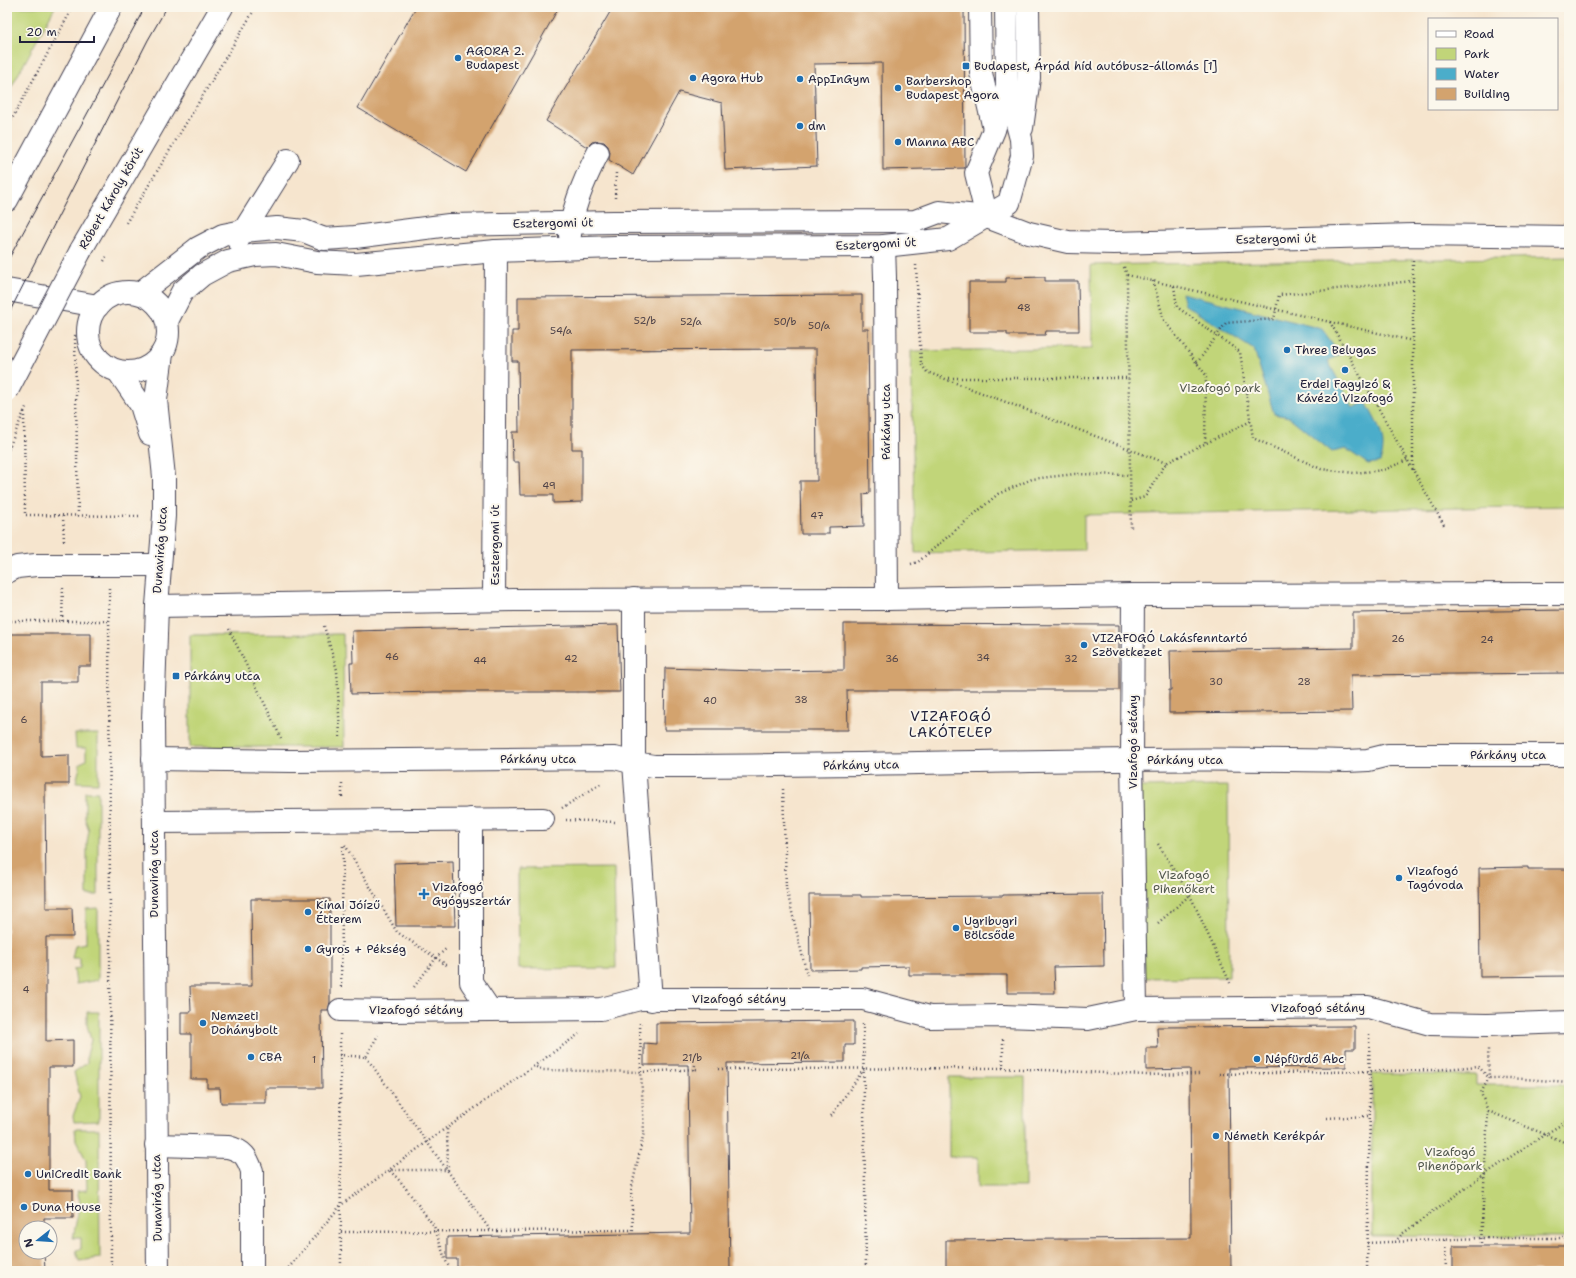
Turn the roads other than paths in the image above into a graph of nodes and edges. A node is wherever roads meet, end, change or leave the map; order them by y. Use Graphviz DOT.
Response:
graph roads {
  1 [pos="111,7"];
  2 [pos="222,7"];
  3 [pos="980,7"];
  4 [pos="1006,7"];
  5 [pos="1028,7"];
  6 [pos="1006,86"];
  7 [pos="994,130"];
  8 [pos="1021,139"];
  9 [pos="598,153"];
  10 [pos="288,160"];
  11 [pos="7,200"];
  12 [pos="987,217"];
  13 [pos="571,222"];
  14 [pos="243,230"];
  15 [pos="1569,237"];
  16 [pos="884,246"];
  17 [pos="569,248"];
  18 [pos="496,251"];
  19 [pos="228,261"];
  20 [pos="7,290"];
  21 [pos="140,293"];
  22 [pos="98,306"];
  23 [pos="167,321"];
  24 [pos="162,354"];
  25 [pos="118,371"];
  26 [pos="7,392"];
  27 [pos="164,477"];
  28 [pos="160,565"];
  29 [pos="7,572"];
  30 [pos="1569,594"];
  31 [pos="1133,595"];
  32 [pos="634,599"];
  33 [pos="888,599"];
  34 [pos="494,600"];
  35 [pos="157,606"];
  36 [pos="1569,755"];
  37 [pos="154,759"];
  38 [pos="1132,759"];
  39 [pos="634,763"];
  40 [pos="471,819"];
  41 [pos="543,820"];
  42 [pos="154,822"];
  43 [pos="645,999"];
  44 [pos="1136,1009"];
  45 [pos="340,1010"];
  46 [pos="490,1010"];
  47 [pos="1569,1022"];
  48 [pos="156,1145"];
  49 [pos="158,1271"];
  50 [pos="252,1271"];
  1 -- 11 [label="street"];
  2 -- 26 [label="street, Róbert Károly körút, bridge"];
  3 -- 7 [label="street"];
  4 -- 6 [label="street"];
  5 -- 8 [label="street"];
  6 -- 7 [label="street"];
  6 -- 8 [label="street"];
  7 -- 12 [label="street"];
  8 -- 12 [label="street"];
  9 -- 13 [label="street"];
  10 -- 14 [label="street"];
  12 -- 13 [label="street, Esztergomi út"];
  12 -- 15 [label="street, Esztergomi út"];
  12 -- 16 [label="street, Esztergomi út"];
  13 -- 14 [label="street, Esztergomi út"];
  13 -- 17 [label="street"];
  14 -- 19 [label="street"];
  14 -- 21 [label="street, Esztergomi út"];
  16 -- 17 [label="street, Esztergomi út"];
  16 -- 33 [label="street, Párkány utca"];
  17 -- 18 [label="street, Esztergomi út"];
  18 -- 19 [label="street, Esztergomi út"];
  18 -- 34 [label="street, Esztergomi út"];
  19 -- 23 [label="street, Esztergomi út"];
  20 -- 22 [label="street"];
  21 -- 22 [label="street"];
  21 -- 23 [label="street"];
  22 -- 25 [label="street"];
  23 -- 24 [label="street, Esztergomi út"];
  24 -- 25 [label="street, Esztergomi út"];
  24 -- 27 [label="street, Dunavirág utca"];
  25 -- 27 [label="street, Dunavirág utca"];
  27 -- 28 [label="street, Dunavirág utca"];
  28 -- 29 [label="street"];
  28 -- 35 [label="street, Dunavirág utca"];
  30 -- 31 [label="street"];
  31 -- 33 [label="street"];
  31 -- 38 [label="street, Vizafogó sétány"];
  32 -- 33 [label="street"];
  32 -- 34 [label="street"];
  32 -- 39 [label="street"];
  34 -- 35 [label="street"];
  35 -- 37 [label="street, Dunavirág utca"];
  36 -- 38 [label="street, Párkány utca"];
  37 -- 39 [label="street, Párkány utca"];
  37 -- 42 [label="street, Dunavirág utca"];
  38 -- 39 [label="street, Párkány utca"];
  38 -- 44 [label="street, Vizafogó sétány"];
  39 -- 43 [label="street"];
  40 -- 41 [label="street"];
  40 -- 42 [label="street"];
  40 -- 46 [label="street"];
  42 -- 48 [label="street, Dunavirág utca"];
  43 -- 44 [label="street, Vizafogó sétány"];
  43 -- 46 [label="street, Vizafogó sétány"];
  44 -- 47 [label="street, Vizafogó sétány"];
  45 -- 46 [label="street, Vizafogó sétány"];
  48 -- 49 [label="street, Dunavirág utca"];
  48 -- 50 [label="street"];
}
